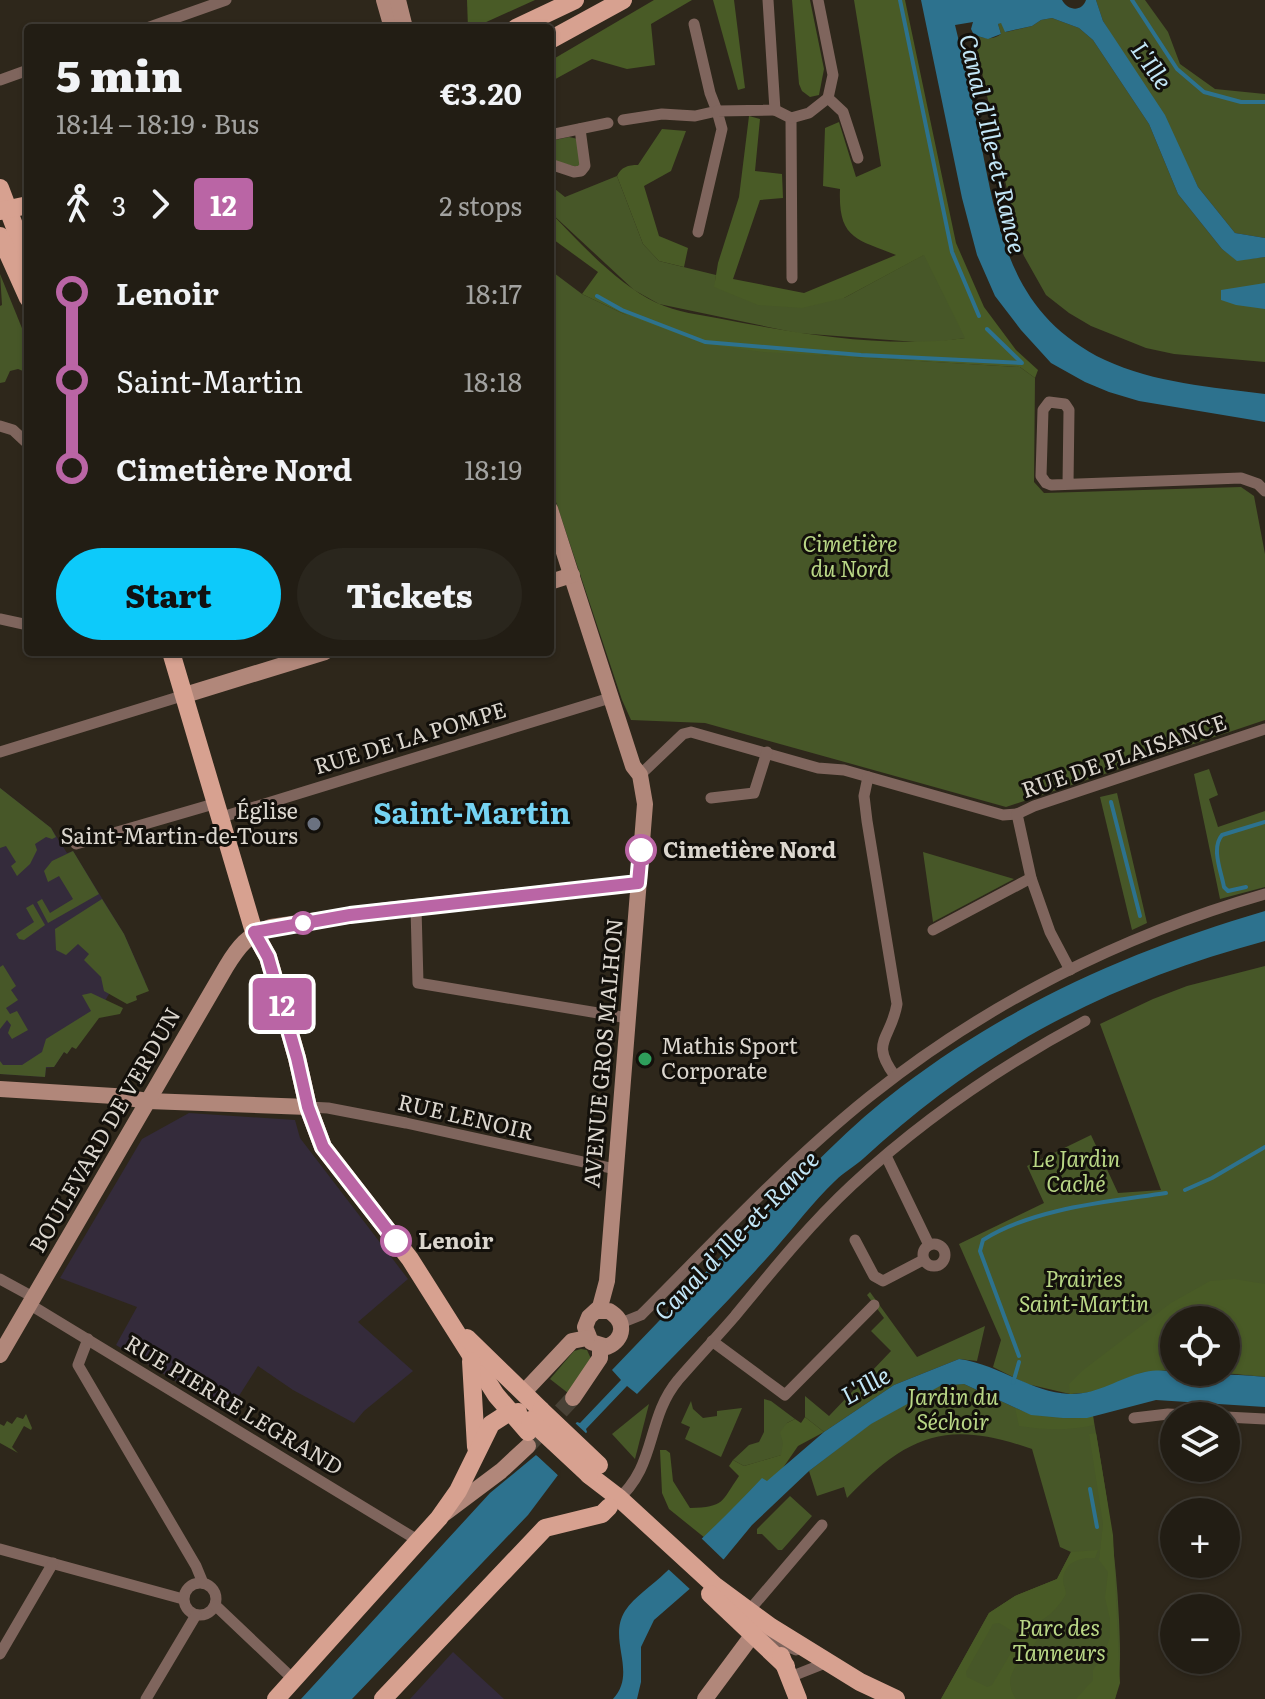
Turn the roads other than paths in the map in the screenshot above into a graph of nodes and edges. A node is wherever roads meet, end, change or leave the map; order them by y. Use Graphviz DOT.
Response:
graph roads {
  1 [pos="226,0"];
  2 [pos="384,0"];
  3 [pos="398,0"];
  4 [pos="575,0"];
  5 [pos="587,0"];
  6 [pos="623,0"];
  7 [pos="768,0"];
  8 [pos="818,0"];
  9 [pos="158,24"];
  10 [pos="391,24"];
  11 [pos="404,24"];
  12 [pos="524,24"];
  13 [pos="548,24"];
  14 [pos="694,24"];
  15 [pos="554,38"];
  16 [pos="24,71"];
  17 [pos="0,80"];
  18 [pos="828,98"];
  19 [pos="775,110"];
  20 [pos="717,111"];
  21 [pos="791,118"];
  22 [pos="623,120"];
  23 [pos="608,123"];
  24 [pos="580,129"];
  25 [pos="554,134"];
  26 [pos="858,158"];
  27 [pos="554,165"];
  28 [pos="0,188"];
  29 [pos="12,224"];
  30 [pos="698,232"];
  31 [pos="24,252"];
  32 [pos="792,278"];
  33 [pos="24,280"];
  34 [pos="0,426"];
  35 [pos="24,440"];
  36 [pos="1068,484"];
  37 [pos="1265,491"];
  38 [pos="554,521"];
  39 [pos="572,575"];
  40 [pos="554,581"];
  41 [pos="0,619"];
  42 [pos="24,624"];
  43 [pos="172,656"];
  44 [pos="312,656"];
  45 [pos="185,695"];
  46 [pos="610,698"];
  47 [pos="1265,729"];
  48 [pos="0,752"];
  49 [pos="767,752"];
  50 [pos="640,775"];
  51 [pos="868,777"];
  52 [pos="711,798"];
  53 [pos="219,810"];
  54 [pos="1017,814"];
  55 [pos="76,844"];
  56 [pos="1031,878"];
  57 [pos="638,883"];
  58 [pos="1265,894"];
  59 [pos="416,908"];
  60 [pos="933,930"];
  61 [pos="254,932"];
  62 [pos="1070,970"];
  63 [pos="628,1018"];
  64 [pos="1085,1021"];
  65 [pos="895,1076"];
  66 [pos="0,1089"];
  67 [pos="148,1101"];
  68 [pos="308,1107"];
  69 [pos="886,1156"];
  70 [pos="615,1169"];
  71 [pos="855,1240"];
  72 [pos="929,1245"];
  73 [pos="923,1260"];
  74 [pos="0,1279"];
  75 [pos="607,1281"];
  76 [pos="31,1301"];
  77 [pos="874,1305"];
  78 [pos="597,1311"];
  79 [pos="618,1318"];
  80 [pos="451,1321"];
  81 [pos="88,1339"];
  82 [pos="712,1341"];
  83 [pos="594,1342"];
  84 [pos="0,1355"];
  85 [pos="471,1359"];
  86 [pos="523,1393"];
  87 [pos="573,1398"];
  88 [pos="510,1413"];
  89 [pos="1160,1415"];
  90 [pos="1134,1418"];
  91 [pos="1240,1418"];
  92 [pos="1265,1419"];
  93 [pos="532,1427"];
  94 [pos="472,1463"];
  95 [pos="605,1485"];
  96 [pos="439,1518"];
  97 [pos="822,1525"];
  98 [pos="419,1541"];
  99 [pos="0,1549"];
  100 [pos="53,1563"];
  101 [pos="203,1583"];
  102 [pos="183,1599"];
  103 [pos="215,1605"];
  104 [pos="743,1614"];
  105 [pos="196,1615"];
  106 [pos="767,1634"];
  107 [pos="0,1654"];
  108 [pos="829,1662"];
  109 [pos="788,1672"];
  110 [pos="293,1679"];
  111 [pos="146,1699"];
  112 [pos="276,1699"];
  113 [pos="383,1699"];
  114 [pos="705,1699"];
  115 [pos="798,1699"];
  116 [pos="896,1699"];
  1 -- 9 [label="street"];
  2 -- 10 [label="street"];
  3 -- 11 [label="street"];
  4 -- 12 [label="main road"];
  5 -- 13 [label="main road"];
  6 -- 15 [label="main road"];
  7 -- 19 [label="street"];
  8 -- 18 [label="street"];
  14 -- 20 [label="street"];
  16 -- 17 [label="street"];
  18 -- 21 [label="street"];
  18 -- 26 [label="street"];
  19 -- 20 [label="street"];
  19 -- 21 [label="street"];
  20 -- 22 [label="street"];
  20 -- 30 [label="street"];
  21 -- 32 [label="street"];
  23 -- 24 [label="street"];
  24 -- 25 [label="street"];
  24 -- 27 [label="street"];
  28 -- 29 [label="main road"];
  29 -- 31 [label="main road"];
  29 -- 33 [label="main road"];
  34 -- 35 [label="street"];
  36 -- 36 [label="street"];
  36 -- 37 [label="street"];
  38 -- 39 [label="street, AVENUE GROS MALHON"];
  39 -- 40 [label="street"];
  39 -- 46 [label="street, AVENUE GROS MALHON"];
  41 -- 42 [label="street"];
  43 -- 45 [label="main road"];
  44 -- 45 [label="street"];
  45 -- 48 [label="street"];
  45 -- 53 [label="main road"];
  46 -- 50 [label="street, AVENUE GROS MALHON"];
  46 -- 53 [label="street, RUE DE LA POMPE"];
  47 -- 54 [label="street, RUE DE PLAISANCE"];
  49 -- 50 [label="street"];
  49 -- 51 [label="street"];
  49 -- 52 [label="street"];
  50 -- 57 [label="street, AVENUE GROS MALHON"];
  51 -- 54 [label="street"];
  51 -- 65 [label="street"];
  53 -- 55 [label="street, RUE DE LA POMPE"];
  53 -- 61 [label="main road"];
  54 -- 56 [label="street, RUE DE PLAISANCE"];
  56 -- 60 [label="street"];
  56 -- 62 [label="street, RUE DE PLAISANCE"];
  57 -- 59 [label="street"];
  57 -- 63 [label="street, AVENUE GROS MALHON"];
  58 -- 62 [label="street"];
  59 -- 61 [label="street"];
  59 -- 63 [label="street"];
  61 -- 67 [label="street, BOULEVARD DE VERDUN"];
  61 -- 68 [label="main road"];
  62 -- 65 [label="street"];
  63 -- 70 [label="street, AVENUE GROS MALHON"];
  64 -- 69 [label="street"];
  65 -- 79 [label="street"];
  66 -- 67 [label="street"];
  67 -- 68 [label="street"];
  67 -- 76 [label="street, BOULEVARD DE VERDUN"];
  68 -- 70 [label="street, RUE LENOIR"];
  68 -- 80 [label="main road"];
  69 -- 72 [label="street"];
  69 -- 82 [label="street"];
  70 -- 75 [label="street, AVENUE GROS MALHON"];
  71 -- 73 [label="street"];
  72 -- 73 [label="street"];
  72 -- 73 [label="street"];
  74 -- 76 [label="street, RUE PIERRE LEGRAND"];
  75 -- 78 [label="street, AVENUE GROS MALHON"];
  75 -- 79 [label="street, AVENUE GROS MALHON"];
  76 -- 81 [label="street, RUE PIERRE LEGRAND"];
  76 -- 84 [label="street, BOULEVARD DE VERDUN"];
  77 -- 82 [label="street"];
  78 -- 79 [label="street"];
  78 -- 83 [label="street"];
  79 -- 83 [label="street"];
  80 -- 85 [label="main road"];
  80 -- 86 [label="main road"];
  81 -- 98 [label="street, RUE PIERRE LEGRAND"];
  81 -- 101 [label="street"];
  82 -- 95 [label="street"];
  83 -- 86 [label="street"];
  83 -- 87 [label="street"];
  85 -- 88 [label="main road"];
  85 -- 94 [label="main road"];
  86 -- 93 [label="main road"];
  88 -- 93 [label="main road"];
  88 -- 94 [label="main road"];
  89 -- 90 [label="street"];
  91 -- 92 [label="street"];
  93 -- 95 [label="main road, bridge"];
  93 -- 95 [label="main road"];
  93 -- 96 [label="street"];
  94 -- 96 [label="main road"];
  95 -- 104 [label="main road"];
  95 -- 113 [label="main road"];
  96 -- 98 [label="main road"];
  97 -- 104 [label="street"];
  98 -- 110 [label="main road"];
  99 -- 100 [label="street"];
  100 -- 102 [label="street"];
  100 -- 107 [label="street"];
  101 -- 102 [label="street"];
  101 -- 103 [label="street"];
  102 -- 105 [label="street"];
  103 -- 105 [label="street"];
  103 -- 110 [label="street"];
  104 -- 106 [label="main road"];
  105 -- 111 [label="street"];
  106 -- 108 [label="main road"];
  106 -- 109 [label="main road"];
  106 -- 114 [label="street"];
  108 -- 109 [label="street"];
  108 -- 116 [label="main road"];
  109 -- 115 [label="main road"];
  110 -- 112 [label="main road"];
}
